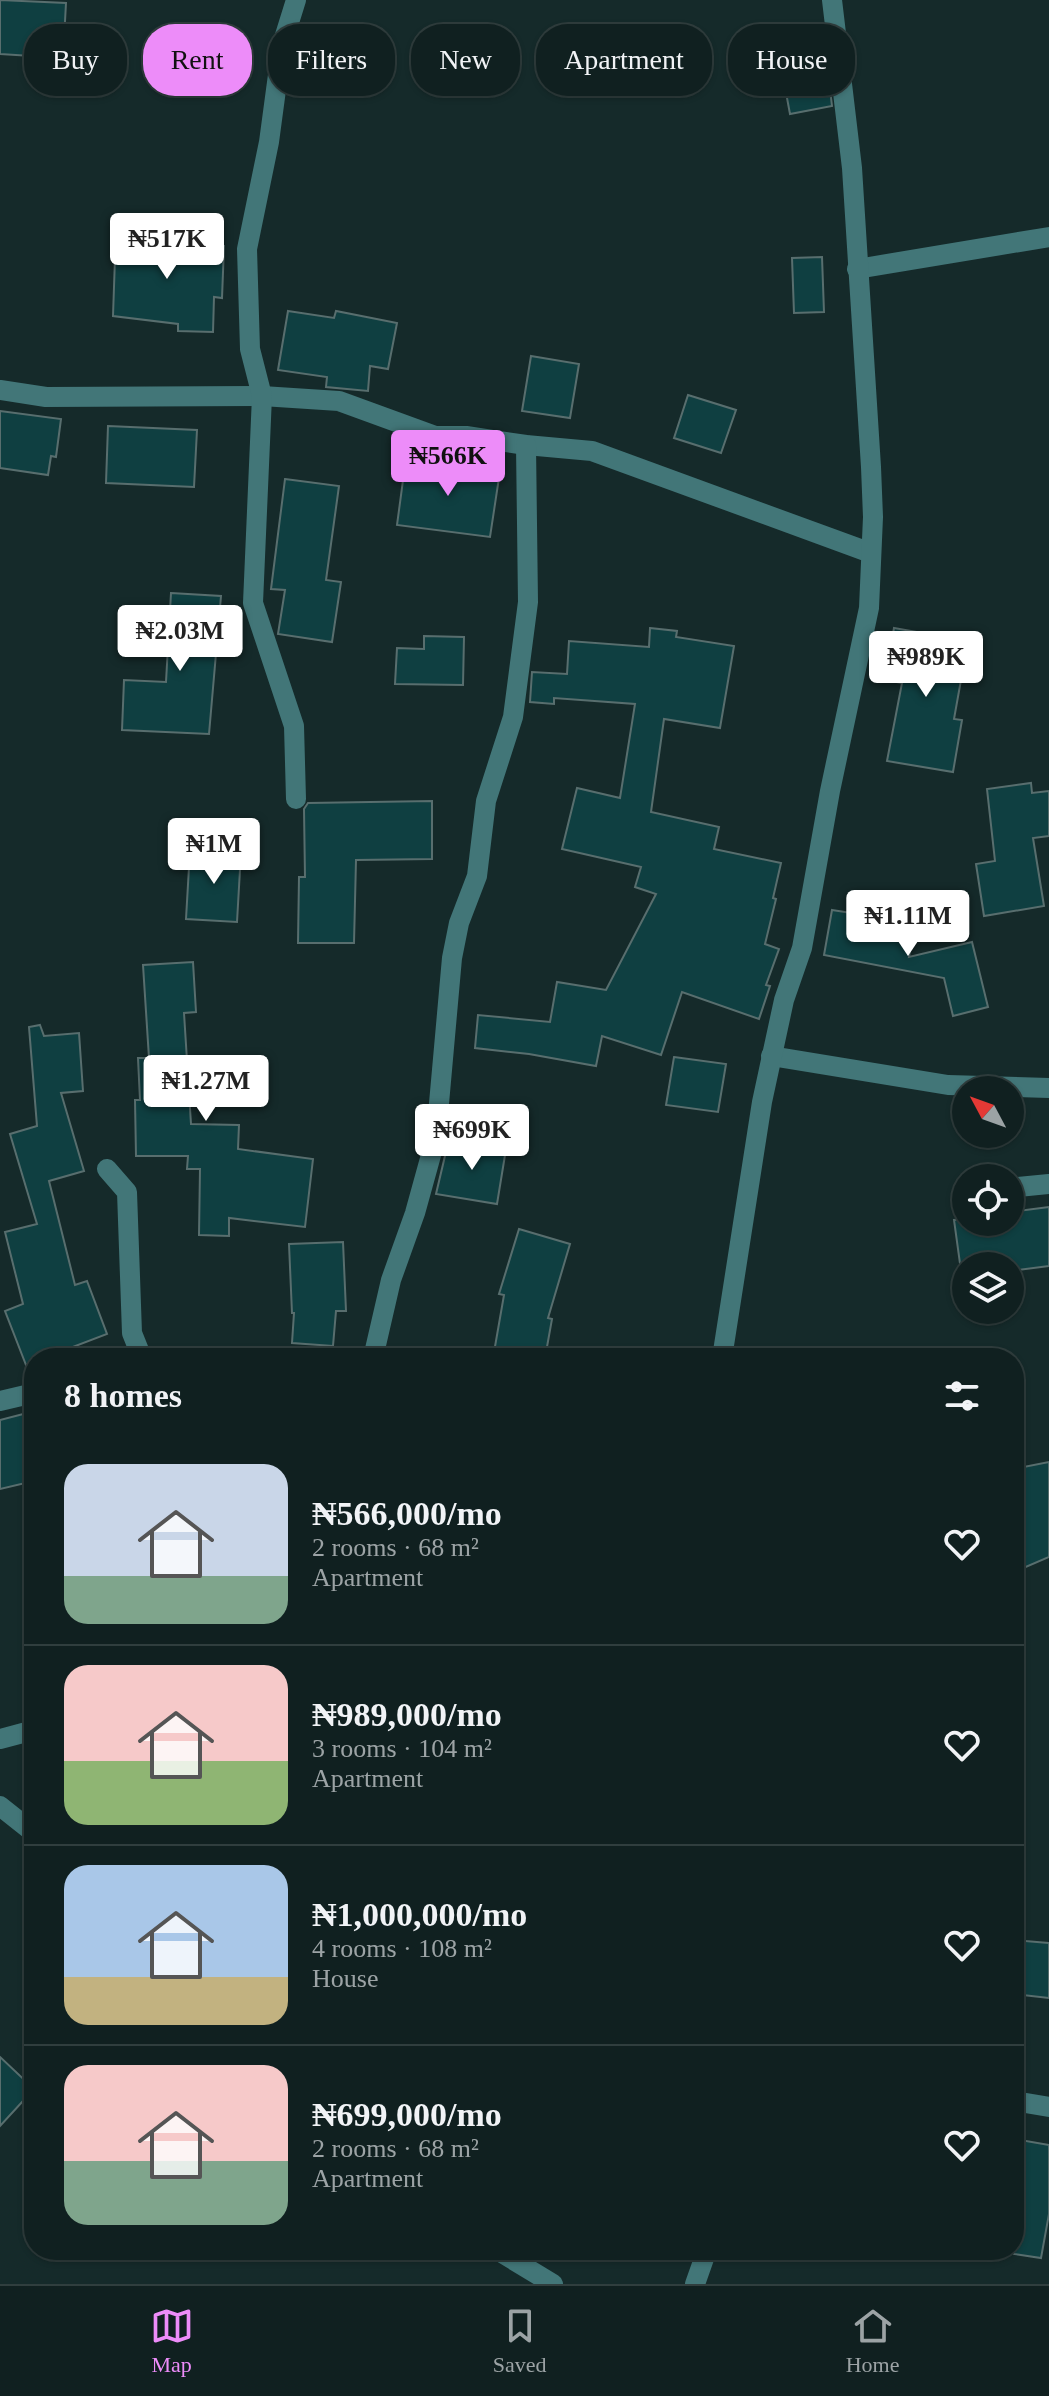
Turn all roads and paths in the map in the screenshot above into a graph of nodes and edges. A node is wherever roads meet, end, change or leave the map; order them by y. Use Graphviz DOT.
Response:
graph roads {
  1 [pos="296,0"];
  2 [pos="832,0"];
  3 [pos="1049,237"];
  4 [pos="857,269"];
  5 [pos="0,390"];
  6 [pos="262,396"];
  7 [pos="526,445"];
  8 [pos="871,553"];
  9 [pos="296,799"];
  10 [pos="771,1056"];
  11 [pos="1049,1088"];
  12 [pos="107,1169"];
  13 [pos="1049,1184"];
  14 [pos="1024,1186"];
  15 [pos="138,1348"];
  16 [pos="375,1348"];
  17 [pos="724,1348"];
  18 [pos="24,1395"];
  19 [pos="0,1401"];
  20 [pos="24,1733"];
  21 [pos="0,1739"];
  22 [pos="0,1806"];
  23 [pos="24,1825"];
  24 [pos="1024,2103"];
  25 [pos="1049,2107"];
  26 [pos="513,2260"];
  27 [pos="703,2260"];
  28 [pos="553,2284"];
  29 [pos="695,2284"];
  1 -- 6 [label="street"];
  2 -- 4 [label="street"];
  3 -- 4 [label="street"];
  4 -- 8 [label="street"];
  5 -- 6 [label="street"];
  6 -- 7 [label="street"];
  6 -- 9 [label="street"];
  7 -- 8 [label="street"];
  7 -- 16 [label="street"];
  8 -- 10 [label="street"];
  10 -- 11 [label="street"];
  10 -- 17 [label="street"];
  12 -- 15 [label="street"];
  13 -- 14 [label="street"];
  18 -- 19 [label="street"];
  20 -- 21 [label="street"];
  22 -- 23 [label="street"];
  24 -- 25 [label="street"];
  26 -- 28 [label="street"];
  27 -- 29 [label="street"];
}
